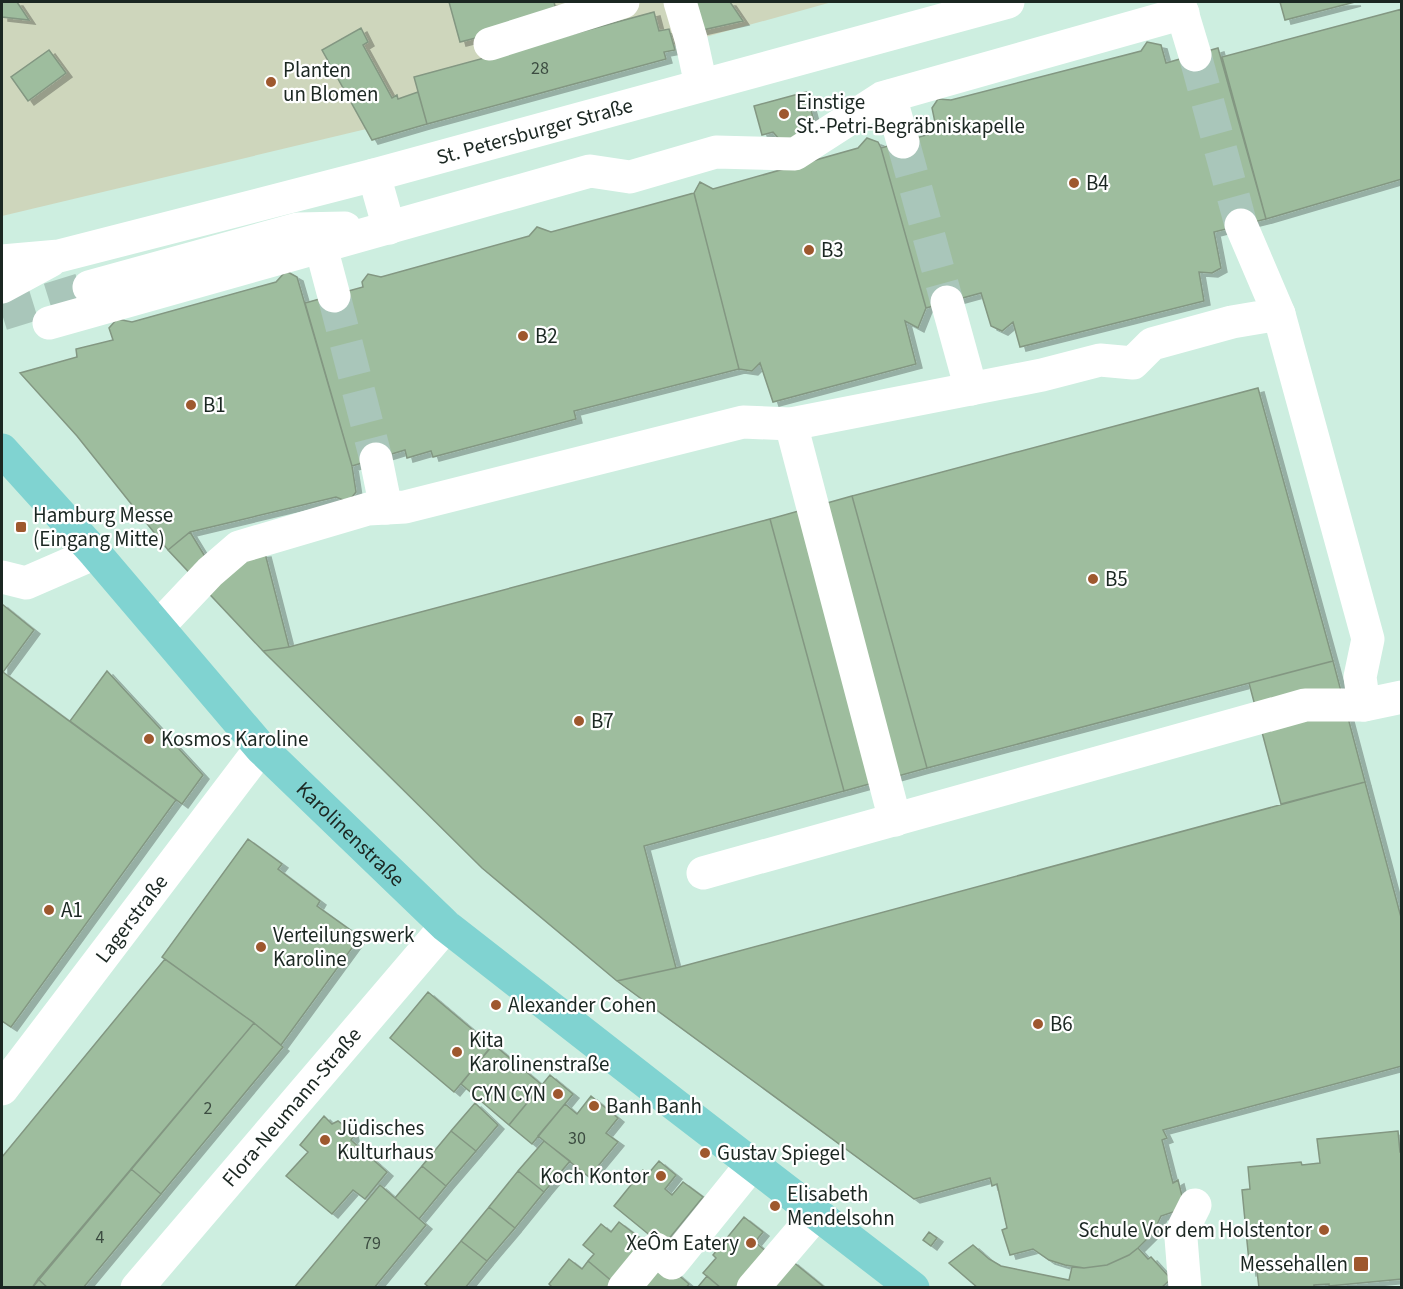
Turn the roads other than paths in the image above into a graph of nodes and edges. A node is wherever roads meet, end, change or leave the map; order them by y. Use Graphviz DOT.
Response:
graph roads {
  1 [pos="623,2"];
  2 [pos="680,2"];
  3 [pos="1008,2"];
  4 [pos="1181,7"];
  5 [pos="489,44"];
  6 [pos="1195,55"];
  7 [pos="701,85"];
  8 [pos="890,96"];
  9 [pos="903,142"];
  10 [pos="374,175"];
  11 [pos="1241,225"];
  12 [pos="388,228"];
  13 [pos="321,247"];
  14 [pos="59,256"];
  15 [pos="2,261"];
  16 [pos="2,287"];
  17 [pos="89,287"];
  18 [pos="334,296"];
  19 [pos="947,303"];
  20 [pos="1279,314"];
  21 [pos="49,323"];
  22 [pos="971,389"];
  23 [pos="791,424"];
  24 [pos="2,450"];
  25 [pos="376,459"];
  26 [pos="386,508"];
  27 [pos="95,554"];
  28 [pos="2,577"];
  29 [pos="158,627"];
  30 [pos="1401,698"];
  31 [pos="1364,705"];
  32 [pos="261,748"];
  33 [pos="895,820"];
  34 [pos="703,873"];
  35 [pos="446,926"];
  36 [pos="4,1079"];
  37 [pos="752,1164"];
  38 [pos="1195,1205"];
  39 [pos="817,1213"];
  40 [pos="903,1284"];
  41 [pos="137,1287"];
  42 [pos="624,1287"];
  43 [pos="753,1287"];
  44 [pos="1185,1287"];
  1 -- 5 [label="street"];
  2 -- 7 [label="street"];
  3 -- 7 [label="street, St. Petersburger Straße"];
  4 -- 6 [label="street"];
  4 -- 8 [label="street"];
  7 -- 10 [label="street, St. Petersburger Straße"];
  8 -- 9 [label="street"];
  8 -- 12 [label="street"];
  10 -- 12 [label="street"];
  10 -- 14 [label="street, St. Petersburger Straße"];
  11 -- 20 [label="street"];
  12 -- 13 [label="street"];
  12 -- 17 [label="street"];
  13 -- 18 [label="street"];
  13 -- 21 [label="street"];
  14 -- 15 [label="street, St. Petersburger Straße"];
  14 -- 16 [label="street, St. Petersburger Straße"];
  19 -- 22 [label="street"];
  20 -- 22 [label="street"];
  20 -- 31 [label="street"];
  22 -- 23 [label="street"];
  23 -- 26 [label="street"];
  23 -- 33 [label="street"];
  24 -- 27 [label="main road, Karolinenstraße"];
  25 -- 26 [label="street"];
  26 -- 29 [label="street"];
  27 -- 28 [label="street"];
  27 -- 29 [label="main road, Karolinenstraße"];
  29 -- 32 [label="main road, Karolinenstraße"];
  30 -- 31 [label="street"];
  31 -- 33 [label="street"];
  32 -- 35 [label="main road, Karolinenstraße"];
  32 -- 36 [label="street, Lagerstraße"];
  33 -- 34 [label="street"];
  35 -- 37 [label="main road, Karolinenstraße"];
  35 -- 41 [label="street, Flora-Neumann-Straße"];
  37 -- 39 [label="main road, Karolinenstraße"];
  37 -- 42 [label="street"];
  38 -- 44 [label="street"];
  39 -- 40 [label="main road, Karolinenstraße"];
  39 -- 43 [label="street"];
}
